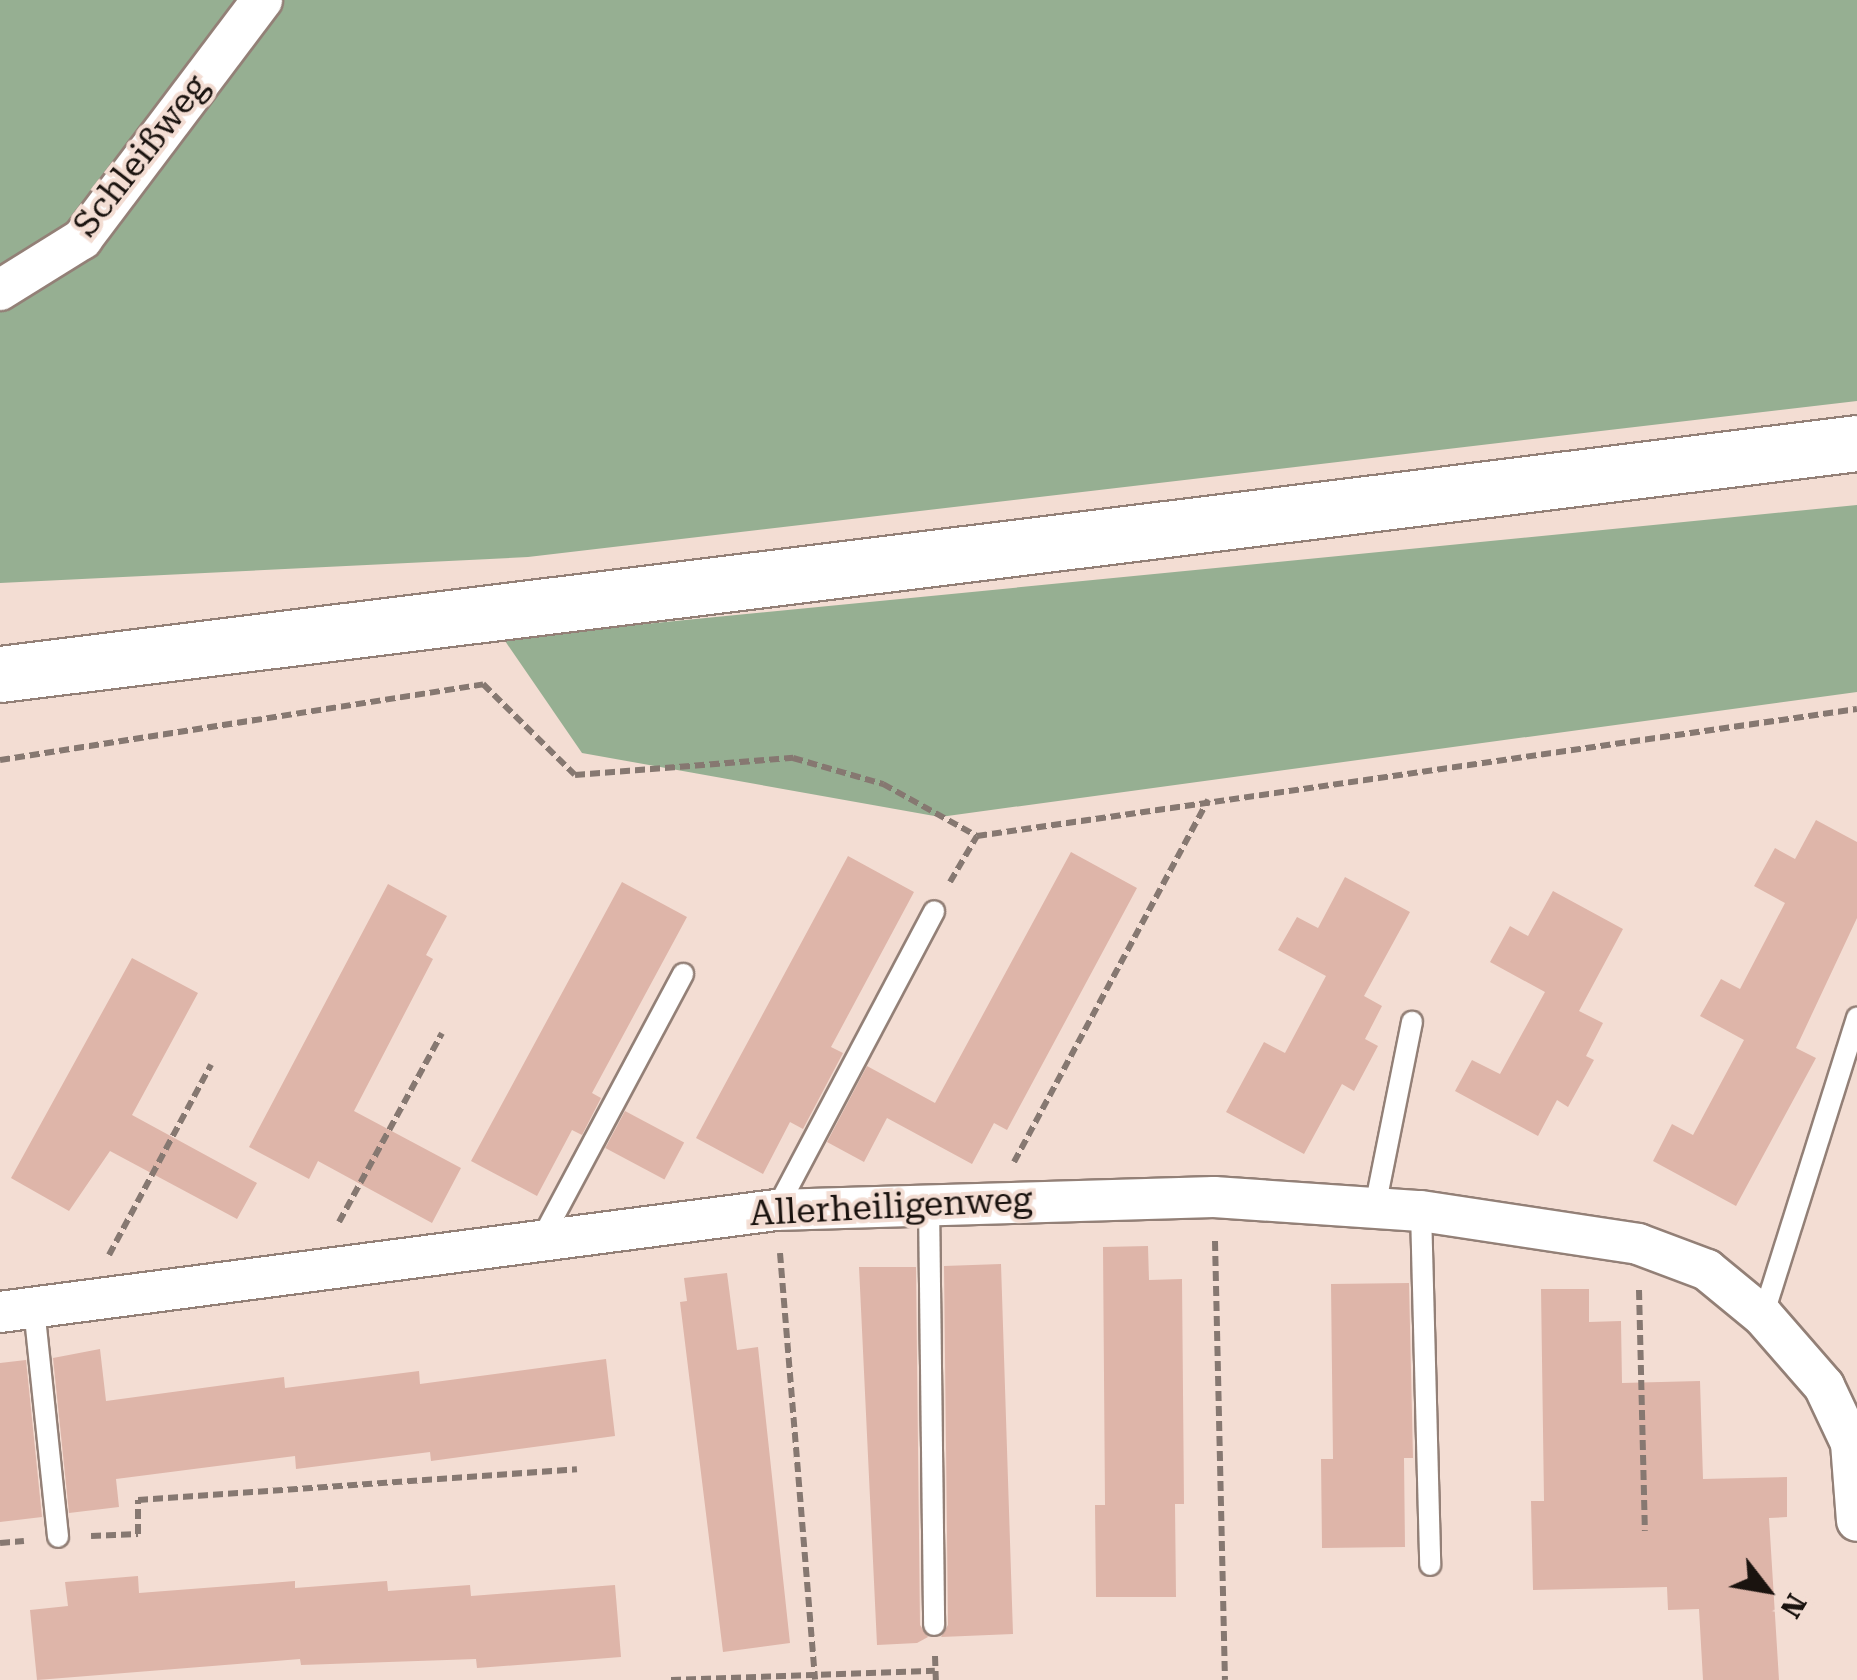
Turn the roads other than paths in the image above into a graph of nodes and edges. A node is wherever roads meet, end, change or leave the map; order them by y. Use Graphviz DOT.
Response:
graph roads {
  1 [pos="262,0"];
  2 [pos="0,290"];
  3 [pos="1857,443"];
  4 [pos="0,674"];
  5 [pos="934,911"];
  6 [pos="684,974"];
  7 [pos="1857,1017"];
  8 [pos="1412,1022"];
  9 [pos="929,1203"];
  10 [pos="1375,1208"];
  11 [pos="776,1210"];
  12 [pos="1420,1210"];
  13 [pos="539,1244"];
  14 [pos="17,1310"];
  15 [pos="1764,1316"];
  16 [pos="1854,1444"];
  17 [pos="1857,1521"];
  18 [pos="58,1537"];
  19 [pos="1430,1565"];
  20 [pos="934,1625"];
  1 -- 2 [label="street, Schleißweg"];
  3 -- 4 [label="main road"];
  5 -- 11 [label="lane"];
  6 -- 13 [label="lane"];
  7 -- 15 [label="lane"];
  8 -- 10 [label="lane"];
  9 -- 10 [label="street, Allerheiligenweg"];
  9 -- 11 [label="street, Allerheiligenweg"];
  9 -- 20 [label="lane"];
  10 -- 12 [label="street, Allerheiligenweg"];
  11 -- 13 [label="street, Allerheiligenweg"];
  12 -- 15 [label="street, Allerheiligenweg"];
  12 -- 19 [label="lane"];
  13 -- 14 [label="street, Allerheiligenweg"];
  14 -- 18 [label="lane"];
  15 -- 16 [label="street, Allerheiligenweg"];
  16 -- 17 [label="street, Allerheiligenweg"];
}
